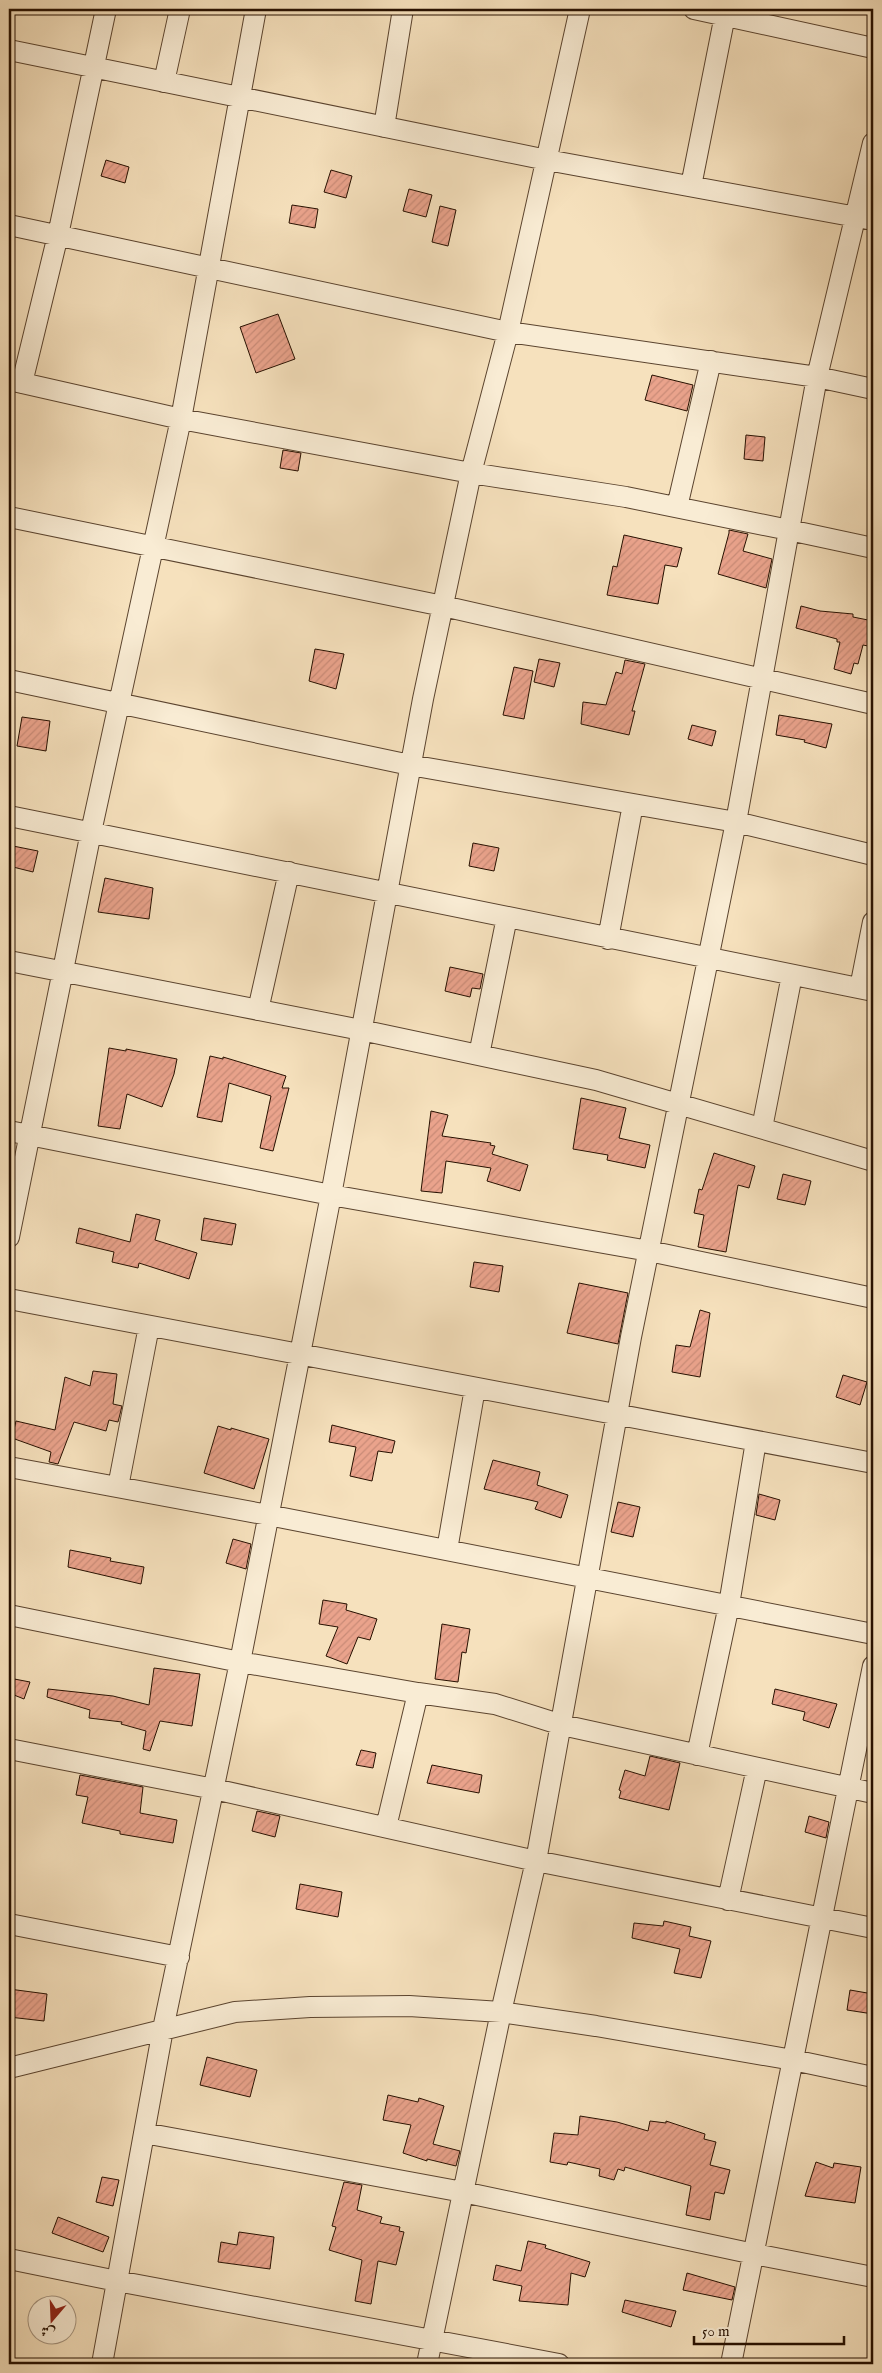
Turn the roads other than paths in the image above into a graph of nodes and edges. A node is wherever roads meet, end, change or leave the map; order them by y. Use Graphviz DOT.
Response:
graph roads {
  1 [pos="106,9"];
  2 [pos="180,9"];
  3 [pos="256,9"];
  4 [pos="402,9"];
  5 [pos="580,9"];
  6 [pos="694,9"];
  7 [pos="725,15"];
  8 [pos="873,48"];
  9 [pos="9,50"];
  10 [pos="94,67"];
  11 [pos="164,82"];
  12 [pos="240,97"];
  13 [pos="384,127"];
  14 [pos="873,144"];
  15 [pos="547,160"];
  16 [pos="691,186"];
  17 [pos="865,218"];
  18 [pos="9,225"];
  19 [pos="58,235"];
  20 [pos="210,268"];
  21 [pos="508,332"];
  22 [pos="711,362"];
  23 [pos="818,377"];
  24 [pos="16,381"];
  25 [pos="873,389"];
  26 [pos="181,419"];
  27 [pos="471,473"];
  28 [pos="677,507"];
  29 [pos="9,517"];
  30 [pos="789,530"];
  31 [pos="152,547"];
  32 [pos="873,548"];
  33 [pos="443,606"];
  34 [pos="762,678"];
  35 [pos="9,680"];
  36 [pos="118,704"];
  37 [pos="873,704"];
  38 [pos="410,765"];
  39 [pos="633,804"];
  40 [pos="9,816"];
  41 [pos="736,822"];
  42 [pos="91,832"];
  43 [pos="873,855"];
  44 [pos="289,872"];
  45 [pos="386,892"];
  46 [pos="507,917"];
  47 [pos="873,922"];
  48 [pos="608,939"];
  49 [pos="709,958"];
  50 [pos="9,961"];
  51 [pos="62,971"];
  52 [pos="792,974"];
  53 [pos="867,990"];
  54 [pos="258,1010"];
  55 [pos="362,1030"];
  56 [pos="479,1055"];
  57 [pos="679,1104"];
  58 [pos="762,1128"];
  59 [pos="9,1131"];
  60 [pos="29,1135"];
  61 [pos="873,1161"];
  62 [pos="331,1194"];
  63 [pos="9,1237"];
  64 [pos="649,1251"];
  65 [pos="873,1298"];
  66 [pos="9,1299"];
  67 [pos="149,1326"];
  68 [pos="299,1355"];
  69 [pos="474,1388"];
  70 [pos="617,1414"];
  71 [pos="756,1441"];
  72 [pos="873,1463"];
  73 [pos="9,1467"];
  74 [pos="118,1487"];
  75 [pos="268,1515"];
  76 [pos="447,1550"];
  77 [pos="587,1577"];
  78 [pos="729,1605"];
  79 [pos="9,1615"];
  80 [pos="873,1634"];
  81 [pos="240,1662"];
  82 [pos="873,1666"];
  83 [pos="418,1693"];
  84 [pos="562,1725"];
  85 [pos="9,1749"];
  86 [pos="697,1754"];
  87 [pos="758,1768"];
  88 [pos="849,1788"];
  89 [pos="214,1789"];
  90 [pos="873,1793"];
  91 [pos="386,1827"];
  92 [pos="536,1861"];
  93 [pos="728,1900"];
  94 [pos="823,1919"];
  95 [pos="9,1924"];
  96 [pos="873,1928"];
  97 [pos="179,1956"];
  98 [pos="501,2012"];
  99 [pos="163,2029"];
  100 [pos="793,2060"];
  101 [pos="9,2068"];
  102 [pos="873,2077"];
  103 [pos="144,2132"];
  104 [pos="463,2192"];
  105 [pos="754,2254"];
  106 [pos="9,2259"];
  107 [pos="873,2277"];
  108 [pos="118,2281"];
  109 [pos="431,2340"];
  110 [pos="516,2360"];
  111 [pos="102,2364"];
  112 [pos="426,2364"];
  113 [pos="559,2364"];
  114 [pos="732,2364"];
  1 -- 10 [label="street"];
  2 -- 11 [label="street"];
  3 -- 12 [label="street"];
  4 -- 13 [label="street"];
  5 -- 15 [label="street"];
  6 -- 7 [label="street"];
  7 -- 8 [label="street"];
  7 -- 16 [label="street"];
  9 -- 10 [label="street"];
  10 -- 11 [label="street"];
  10 -- 19 [label="street"];
  11 -- 12 [label="street"];
  12 -- 13 [label="street"];
  12 -- 20 [label="street"];
  13 -- 15 [label="street"];
  14 -- 17 [label="street"];
  15 -- 16 [label="street"];
  15 -- 21 [label="street"];
  16 -- 17 [label="street"];
  17 -- 23 [label="street"];
  18 -- 19 [label="street"];
  19 -- 20 [label="street"];
  19 -- 24 [label="street"];
  20 -- 21 [label="street"];
  20 -- 26 [label="street"];
  21 -- 22 [label="street"];
  21 -- 27 [label="street"];
  22 -- 23 [label="street"];
  22 -- 28 [label="street"];
  23 -- 25 [label="street"];
  23 -- 30 [label="street"];
  24 -- 26 [label="street"];
  26 -- 27 [label="street"];
  26 -- 31 [label="street"];
  27 -- 28 [label="street"];
  27 -- 33 [label="street"];
  28 -- 30 [label="street"];
  29 -- 31 [label="street"];
  30 -- 32 [label="street"];
  30 -- 34 [label="street"];
  31 -- 33 [label="street"];
  31 -- 36 [label="street"];
  33 -- 34 [label="street"];
  33 -- 38 [label="street"];
  34 -- 37 [label="street"];
  34 -- 41 [label="street"];
  35 -- 36 [label="street"];
  36 -- 38 [label="street"];
  36 -- 42 [label="street"];
  38 -- 39 [label="street"];
  38 -- 45 [label="street"];
  39 -- 41 [label="street"];
  39 -- 48 [label="street"];
  40 -- 42 [label="street"];
  41 -- 43 [label="street"];
  41 -- 49 [label="street"];
  42 -- 44 [label="street"];
  42 -- 51 [label="street"];
  44 -- 45 [label="street"];
  44 -- 54 [label="street"];
  45 -- 46 [label="street"];
  45 -- 55 [label="street"];
  46 -- 48 [label="street"];
  46 -- 56 [label="street"];
  47 -- 53 [label="street"];
  48 -- 49 [label="street"];
  49 -- 52 [label="street"];
  49 -- 57 [label="street"];
  50 -- 51 [label="street"];
  51 -- 54 [label="street"];
  51 -- 60 [label="street"];
  52 -- 53 [label="street"];
  52 -- 58 [label="street"];
  54 -- 55 [label="street"];
  55 -- 56 [label="street"];
  55 -- 62 [label="street"];
  56 -- 57 [label="street"];
  57 -- 58 [label="street"];
  57 -- 64 [label="street"];
  58 -- 61 [label="street"];
  59 -- 60 [label="street"];
  60 -- 62 [label="street"];
  60 -- 63 [label="street"];
  62 -- 64 [label="street"];
  62 -- 68 [label="street"];
  64 -- 65 [label="street"];
  64 -- 70 [label="street"];
  66 -- 67 [label="street"];
  67 -- 68 [label="street"];
  67 -- 74 [label="street"];
  68 -- 69 [label="street"];
  68 -- 75 [label="street"];
  69 -- 70 [label="street"];
  69 -- 76 [label="street"];
  70 -- 71 [label="street"];
  70 -- 77 [label="street"];
  71 -- 72 [label="street"];
  71 -- 78 [label="street"];
  73 -- 74 [label="street"];
  74 -- 75 [label="street"];
  75 -- 76 [label="street"];
  75 -- 81 [label="street"];
  76 -- 77 [label="street"];
  77 -- 78 [label="street"];
  77 -- 84 [label="street"];
  78 -- 80 [label="street"];
  78 -- 86 [label="street"];
  79 -- 81 [label="street"];
  81 -- 83 [label="street"];
  81 -- 89 [label="street"];
  82 -- 88 [label="street"];
  83 -- 84 [label="street"];
  83 -- 91 [label="street"];
  84 -- 86 [label="street"];
  84 -- 92 [label="street"];
  85 -- 89 [label="street"];
  86 -- 87 [label="street"];
  87 -- 88 [label="street"];
  87 -- 93 [label="street"];
  88 -- 90 [label="street"];
  88 -- 94 [label="street"];
  89 -- 91 [label="street"];
  89 -- 97 [label="street"];
  91 -- 92 [label="street"];
  92 -- 93 [label="street"];
  92 -- 98 [label="street"];
  93 -- 94 [label="street"];
  94 -- 96 [label="street"];
  94 -- 100 [label="street"];
  95 -- 97 [label="street"];
  97 -- 99 [label="street"];
  98 -- 99 [label="street"];
  98 -- 100 [label="street"];
  98 -- 104 [label="street"];
  99 -- 101 [label="street"];
  99 -- 103 [label="street"];
  100 -- 102 [label="street"];
  100 -- 105 [label="street"];
  103 -- 104 [label="street"];
  103 -- 108 [label="street"];
  104 -- 105 [label="street"];
  104 -- 109 [label="street"];
  105 -- 107 [label="street"];
  105 -- 114 [label="street"];
  106 -- 108 [label="street"];
  108 -- 109 [label="street"];
  108 -- 111 [label="street"];
  109 -- 110 [label="street"];
  109 -- 112 [label="street"];
  110 -- 113 [label="street"];
}
